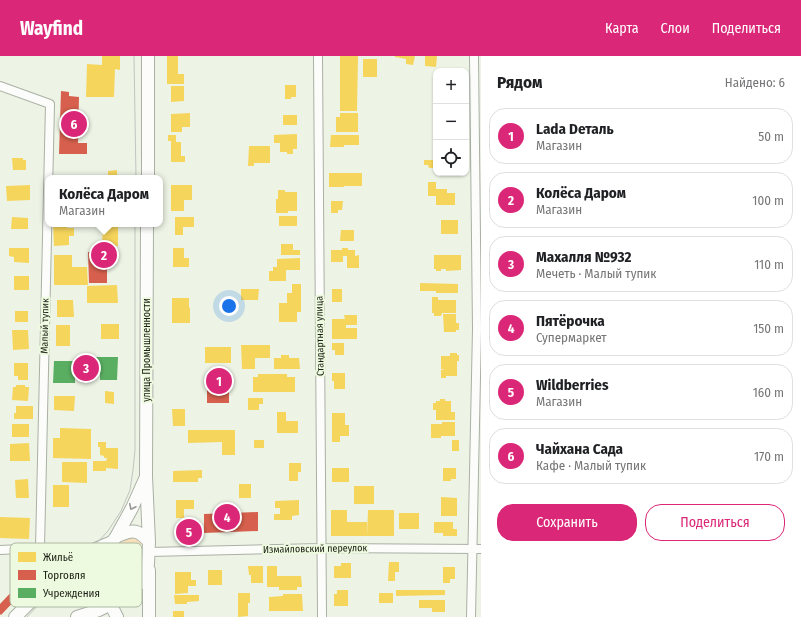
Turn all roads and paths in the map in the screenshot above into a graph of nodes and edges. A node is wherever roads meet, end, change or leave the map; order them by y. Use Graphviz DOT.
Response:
graph roads {
  1 [pos="148,56"];
  2 [pos="318,56"];
  3 [pos="474,56"];
  4 [pos="0,86"];
  5 [pos="48,175"];
  6 [pos="148,175"];
  7 [pos="47,227"];
  8 [pos="147,227"];
  9 [pos="146,476"];
  10 [pos="114,539"];
  11 [pos="40,543"];
  12 [pos="106,543"];
  13 [pos="113,543"];
  14 [pos="149,547"];
  15 [pos="322,548"];
  16 [pos="472,549"];
  17 [pos="481,549"];
  18 [pos="0,550"];
  19 [pos="10,550"];
  20 [pos="148,564"];
  21 [pos="143,578"];
  22 [pos="25,607"];
  23 [pos="106,607"];
  24 [pos="112,607"];
  25 [pos="15,617"];
  26 [pos="77,617"];
  27 [pos="117,617"];
  28 [pos="149,617"];
  29 [pos="322,617"];
  30 [pos="472,617"];
  1 -- 6 [label="main road"];
  2 -- 15 [label="street, Стандартная улица"];
  3 -- 16 [label="street"];
  4 -- 5 [label="street, Малый тупик"];
  7 -- 11 [label="street, Малый тупик"];
  8 -- 9 [label="main road, улица Промышленности"];
  9 -- 10 [label="main road, улица Промышленности, one-way"];
  9 -- 14 [label="main road, улица Промышленности"];
  10 -- 12 [label="main road"];
  10 -- 13 [label="main road"];
  10 -- 14 [label="main road"];
  14 -- 15 [label="street, Измайловский переулок"];
  14 -- 20 [label="main road"];
  15 -- 16 [label="street, Измайловский переулок"];
  15 -- 29 [label="street, Стандартная улица"];
  16 -- 17 [label="street, Измайловский переулок"];
  16 -- 30 [label="street"];
  18 -- 19 [label="street"];
  20 -- 21 [label="main road"];
  20 -- 28 [label="main road"];
  22 -- 25 [label="main road"];
  23 -- 26 [label="main road"];
  24 -- 27 [label="main road"];
}
